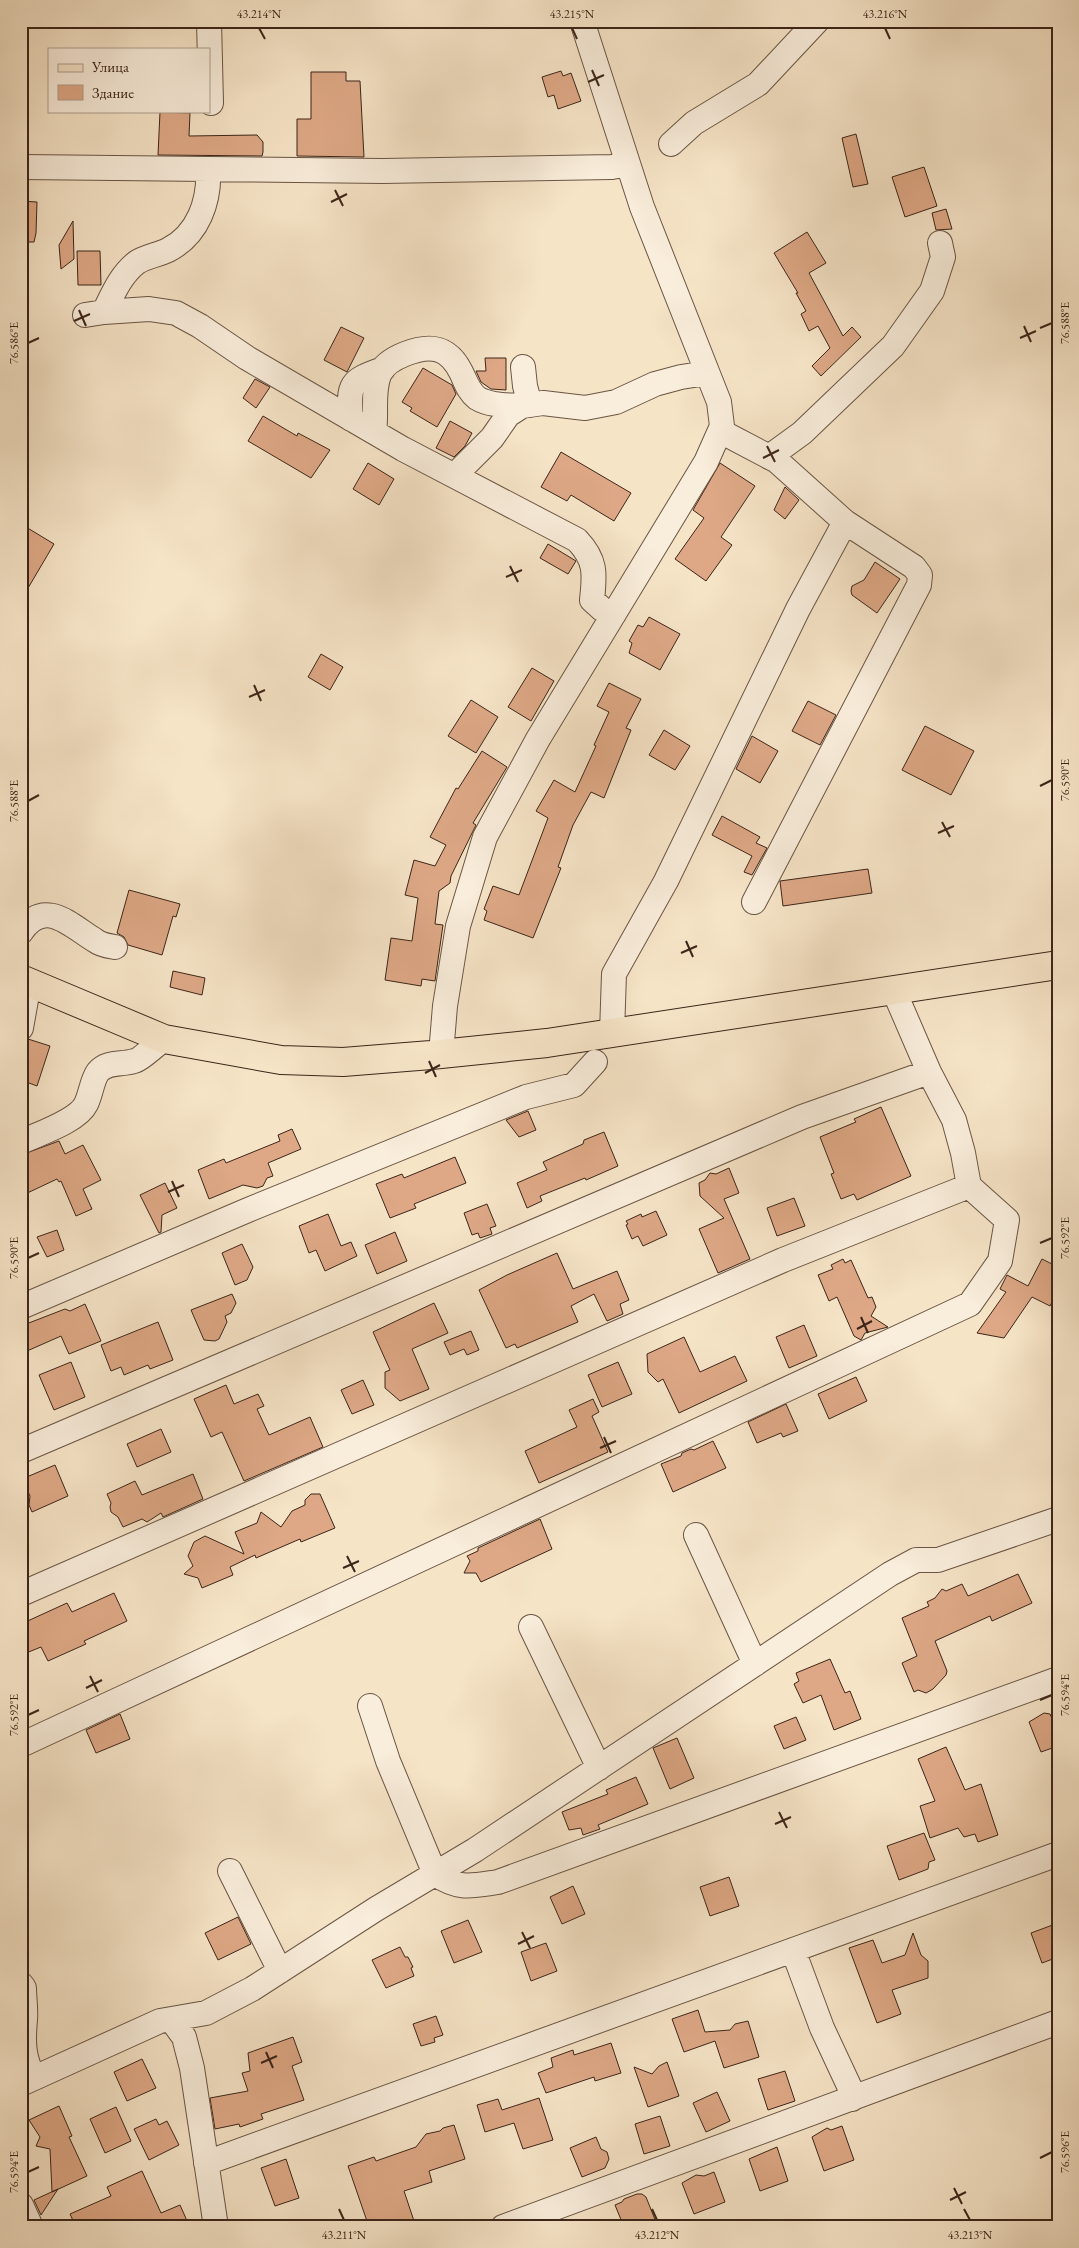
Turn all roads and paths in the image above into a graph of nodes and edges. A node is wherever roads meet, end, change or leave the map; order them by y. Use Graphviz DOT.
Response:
graph roads {
  1 [pos="209,21"];
  2 [pos="582,21"];
  3 [pos="817,21"];
  4 [pos="210,48"];
  5 [pos="210,62"];
  6 [pos="211,102"];
  7 [pos="671,144"];
  8 [pos="628,164"];
  9 [pos="21,167"];
  10 [pos="208,169"];
  11 [pos="940,243"];
  12 [pos="523,367"];
  13 [pos="383,368"];
  14 [pos="707,373"];
  15 [pos="526,406"];
  16 [pos="351,419"];
  17 [pos="720,430"];
  18 [pos="374,432"];
  19 [pos="769,457"];
  20 [pos="455,475"];
  21 [pos="845,522"];
  22 [pos="614,614"];
  23 [pos="754,902"];
  24 [pos="21,932"];
  25 [pos="115,947"];
  26 [pos="1058,966"];
  27 [pos="25,981"];
  28 [pos="894,991"];
  29 [pos="21,1028"];
  30 [pos="612,1033"];
  31 [pos="164,1039"];
  32 [pos="441,1054"];
  33 [pos="595,1062"];
  34 [pos="929,1072"];
  35 [pos="21,1142"];
  36 [pos="968,1186"];
  37 [pos="21,1307"];
  38 [pos="21,1451"];
  39 [pos="1058,1519"];
  40 [pos="696,1535"];
  41 [pos="21,1594"];
  42 [pos="531,1627"];
  43 [pos="755,1664"];
  44 [pos="1058,1679"];
  45 [pos="370,1706"];
  46 [pos="21,1746"];
  47 [pos="599,1768"];
  48 [pos="1058,1854"];
  49 [pos="230,1872"];
  50 [pos="435,1874"];
  51 [pos="793,1950"];
  52 [pos="280,1971"];
  53 [pos="21,1984"];
  54 [pos="206,2013"];
  55 [pos="168,2020"];
  56 [pos="1058,2022"];
  57 [pos="184,2037"];
  58 [pos="26,2071"];
  59 [pos="852,2099"];
  60 [pos="206,2163"];
  61 [pos="21,2205"];
  62 [pos="31,2227"];
  63 [pos="216,2227"];
  64 [pos="503,2227"];
  1 -- 4 [label="street"];
  2 -- 8 [label="street"];
  3 -- 7 [label="street"];
  5 -- 6 [label="street"];
  8 -- 10 [label="street"];
  8 -- 14 [label="street"];
  9 -- 10 [label="street"];
  10 -- 16 [label="street"];
  11 -- 19 [label="street"];
  12 -- 15 [label="street"];
  13 -- 15 [label="street"];
  13 -- 16 [label="street"];
  13 -- 18 [label="street"];
  14 -- 15 [label="street"];
  14 -- 17 [label="street"];
  15 -- 20 [label="street"];
  16 -- 18 [label="street"];
  17 -- 19 [label="street"];
  17 -- 22 [label="street"];
  18 -- 20 [label="street"];
  19 -- 21 [label="street"];
  20 -- 22 [label="street"];
  21 -- 23 [label="street"];
  21 -- 30 [label="street"];
  22 -- 32 [label="street"];
  24 -- 25 [label="street"];
  26 -- 28 [label="main road"];
  27 -- 29 [label="street"];
  27 -- 31 [label="main road"];
  28 -- 30 [label="main road"];
  28 -- 34 [label="street"];
  30 -- 32 [label="main road"];
  31 -- 32 [label="main road"];
  31 -- 35 [label="street"];
  33 -- 37 [label="street"];
  34 -- 36 [label="street"];
  34 -- 38 [label="street"];
  36 -- 41 [label="street"];
  36 -- 46 [label="street"];
  39 -- 43 [label="street"];
  40 -- 43 [label="street"];
  42 -- 47 [label="street"];
  43 -- 47 [label="street"];
  44 -- 50 [label="street"];
  45 -- 50 [label="street"];
  47 -- 50 [label="street"];
  48 -- 51 [label="street"];
  49 -- 52 [label="street"];
  50 -- 52 [label="street"];
  51 -- 59 [label="street"];
  51 -- 60 [label="street"];
  52 -- 54 [label="street"];
  53 -- 58 [label="street"];
  54 -- 55 [label="street"];
  54 -- 57 [label="street"];
  55 -- 57 [label="street"];
  55 -- 58 [label="street"];
  56 -- 59 [label="street"];
  57 -- 60 [label="street"];
  59 -- 64 [label="street"];
  60 -- 63 [label="street"];
  61 -- 62 [label="street"];
}
